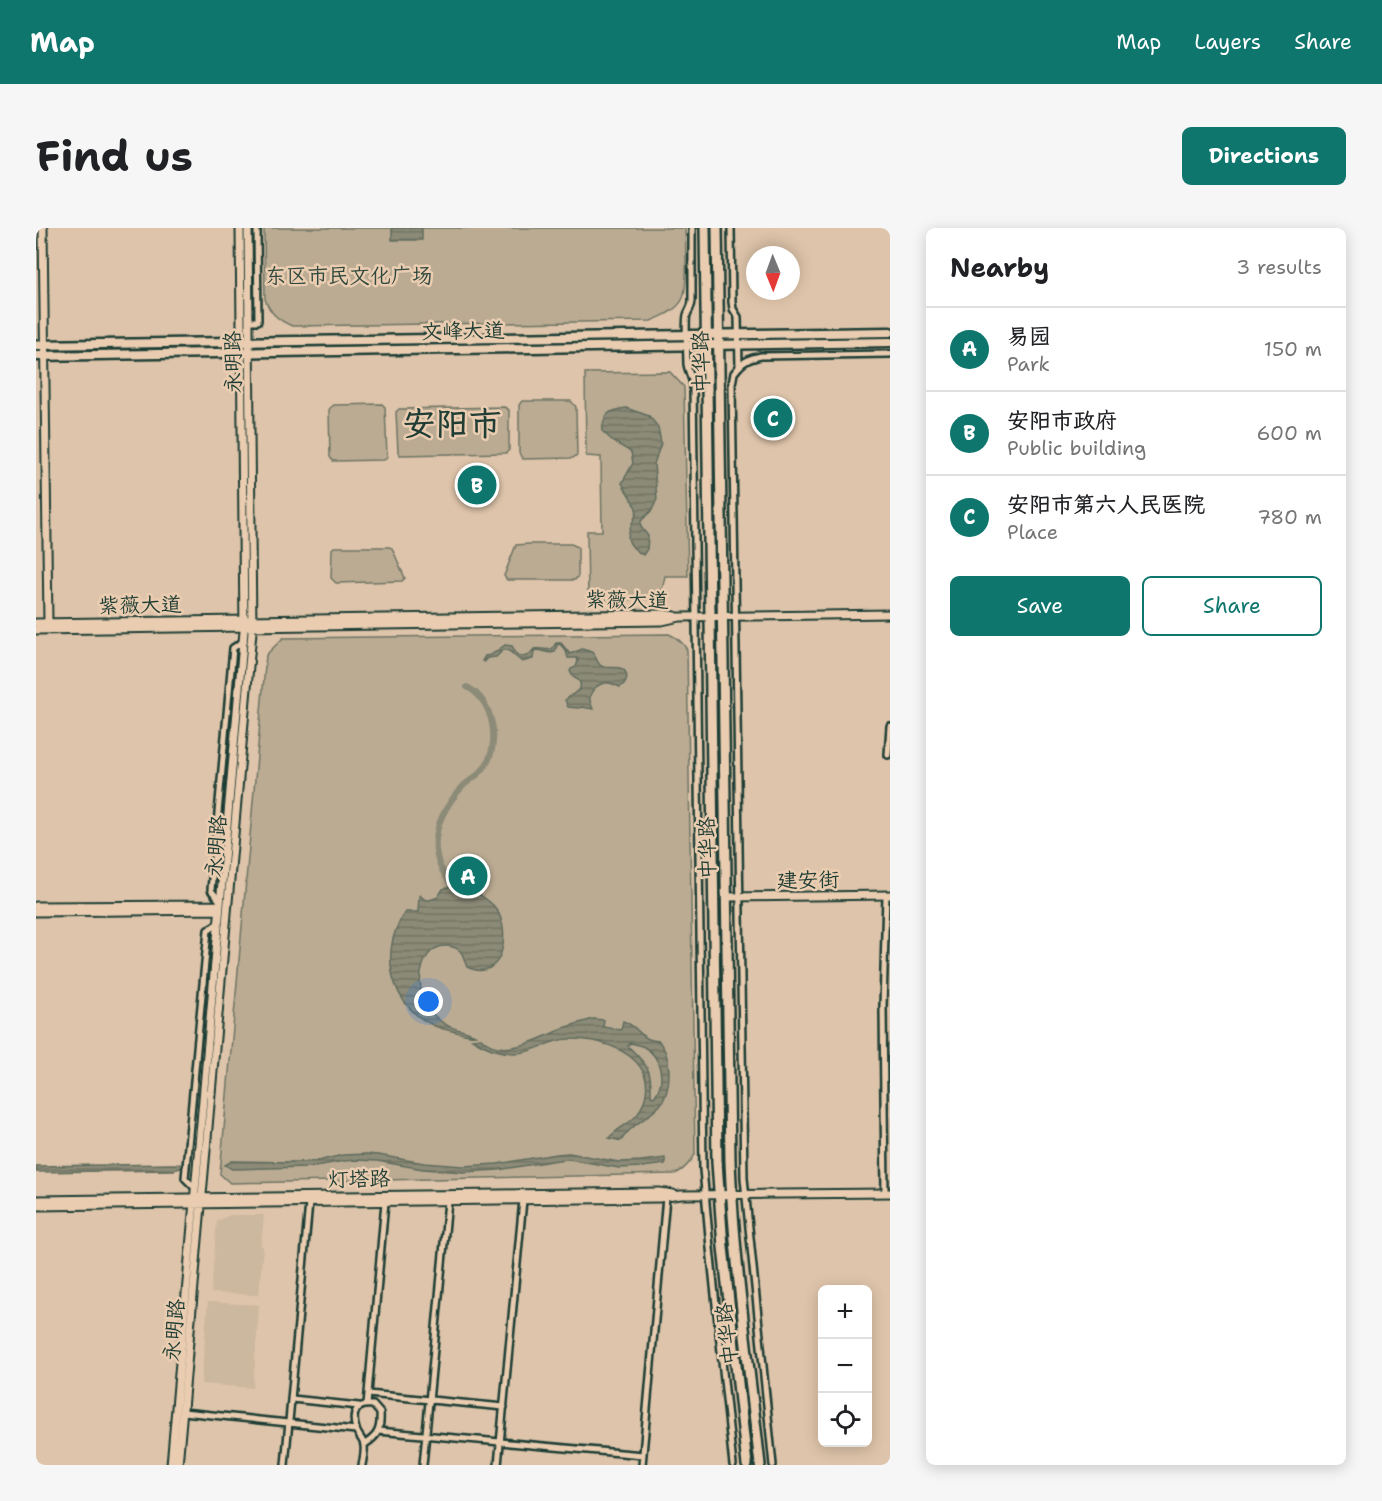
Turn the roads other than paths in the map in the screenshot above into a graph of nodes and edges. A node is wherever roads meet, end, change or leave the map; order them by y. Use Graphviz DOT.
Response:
graph roads {
  1 [pos="43,228"];
  2 [pos="240,228"];
  3 [pos="248,228"];
  4 [pos="257,228"];
  5 [pos="692,228"];
  6 [pos="705,228"];
  7 [pos="717,228"];
  8 [pos="730,228"];
  9 [pos="249,321"];
  10 [pos="890,332"];
  11 [pos="738,334"];
  12 [pos="687,335"];
  13 [pos="706,335"];
  14 [pos="719,340"];
  15 [pos="245,342"];
  16 [pos="890,342"];
  17 [pos="40,345"];
  18 [pos="687,345"];
  19 [pos="706,345"];
  20 [pos="738,345"];
  21 [pos="246,352"];
  22 [pos="890,354"];
  23 [pos="40,356"];
  24 [pos="739,367"];
  25 [pos="890,614"];
  26 [pos="735,615"];
  27 [pos="696,616"];
  28 [pos="710,616"];
  29 [pos="722,616"];
  30 [pos="36,623"];
  31 [pos="48,623"];
  32 [pos="248,623"];
  33 [pos="36,630"];
  34 [pos="890,726"];
  35 [pos="888,755"];
  36 [pos="888,895"];
  37 [pos="726,897"];
  38 [pos="740,897"];
  39 [pos="220,905"];
  40 [pos="36,906"];
  41 [pos="36,912"];
  42 [pos="887,989"];
  43 [pos="887,1193"];
  44 [pos="681,1195"];
  45 [pos="705,1195"];
  46 [pos="718,1195"];
  47 [pos="731,1195"];
  48 [pos="745,1195"];
  49 [pos="666,1197"];
  50 [pos="36,1200"];
  51 [pos="523,1200"];
  52 [pos="198,1201"];
  53 [pos="448,1201"];
  54 [pos="385,1202"];
  55 [pos="309,1203"];
  56 [pos="36,1206"];
  57 [pos="368,1394"];
  58 [pos="292,1399"];
  59 [pos="429,1400"];
  60 [pos="364,1405"];
  61 [pos="504,1407"];
  62 [pos="183,1412"];
  63 [pos="290,1423"];
  64 [pos="356,1430"];
  65 [pos="378,1431"];
  66 [pos="426,1436"];
  67 [pos="500,1442"];
  68 [pos="364,1444"];
  69 [pos="643,1455"];
  70 [pos="171,1465"];
  71 [pos="178,1465"];
  72 [pos="285,1465"];
  73 [pos="362,1465"];
  74 [pos="423,1465"];
  75 [pos="498,1465"];
  76 [pos="642,1465"];
  77 [pos="733,1465"];
  78 [pos="747,1465"];
  79 [pos="760,1465"];
  80 [pos="772,1465"];
  1 -- 17 [label="street"];
  2 -- 15 [label="street, 永明路"];
  3 -- 9 [label="street, 永明路"];
  4 -- 9 [label="street"];
  5 -- 12 [label="street"];
  6 -- 13 [label="highway, 中华路"];
  7 -- 14 [label="highway, 中华路"];
  8 -- 11 [label="street"];
  9 -- 15 [label="street, 永明路"];
  10 -- 11 [label="main road, 文峰大道"];
  11 -- 14 [label="main road, 文峰大道"];
  11 -- 20 [label="street"];
  12 -- 13 [label="main road, 文峰大道"];
  12 -- 15 [label="main road, 文峰大道"];
  12 -- 18 [label="street"];
  13 -- 14 [label="main road, 文峰大道"];
  13 -- 19 [label="highway, 中华路"];
  14 -- 19 [label="main road, 文峰大道"];
  14 -- 20 [label="main road, 文峰大道"];
  14 -- 29 [label="highway, 中华路"];
  15 -- 17 [label="main road, 文峰大道"];
  15 -- 21 [label="street, 永明路"];
  16 -- 20 [label="main road, 文峰大道"];
  17 -- 23 [label="street"];
  18 -- 19 [label="main road, 文峰大道"];
  18 -- 21 [label="main road, 文峰大道"];
  18 -- 27 [label="street"];
  19 -- 28 [label="highway, 中华路"];
  20 -- 24 [label="street"];
  21 -- 23 [label="main road, 文峰大道"];
  21 -- 32 [label="street, 永明路"];
  22 -- 24 [label="street"];
  23 -- 31 [label="street"];
  24 -- 26 [label="street"];
  25 -- 26 [label="street, 紫薇大道"];
  26 -- 29 [label="street, 紫薇大道"];
  26 -- 38 [label="street"];
  27 -- 28 [label="street, 紫薇大道"];
  27 -- 32 [label="street, 紫薇大道"];
  27 -- 45 [label="street"];
  28 -- 29 [label="street, 紫薇大道"];
  28 -- 46 [label="highway, 中华路"];
  29 -- 37 [label="highway, 中华路"];
  30 -- 31 [label="street, 紫薇大道"];
  31 -- 32 [label="street, 紫薇大道"];
  32 -- 33 [label="street, 紫薇大道"];
  32 -- 39 [label="street, 永明路"];
  32 -- 52 [label="street, 永明路"];
  34 -- 35 [label="street"];
  36 -- 38 [label="street, 建安街"];
  36 -- 42 [label="street"];
  37 -- 38 [label="street, 建安街"];
  37 -- 47 [label="highway, 中华路"];
  38 -- 48 [label="street"];
  39 -- 40 [label="street"];
  39 -- 41 [label="street"];
  39 -- 52 [label="street, 永明路"];
  42 -- 43 [label="street"];
  43 -- 48 [label="street, 灯塔路"];
  44 -- 45 [label="street, 灯塔路"];
  44 -- 49 [label="street, 灯塔路"];
  44 -- 52 [label="street, 灯塔路"];
  45 -- 46 [label="street, 灯塔路"];
  45 -- 77 [label="street"];
  46 -- 47 [label="street, 灯塔路"];
  46 -- 78 [label="highway, 中华路"];
  47 -- 48 [label="street, 灯塔路"];
  47 -- 79 [label="highway, 中华路"];
  48 -- 80 [label="street"];
  49 -- 51 [label="street, 灯塔路"];
  49 -- 69 [label="street"];
  50 -- 52 [label="street, 灯塔路"];
  51 -- 53 [label="street, 灯塔路"];
  51 -- 61 [label="street"];
  52 -- 55 [label="street, 灯塔路"];
  52 -- 56 [label="street, 灯塔路"];
  52 -- 62 [label="street, 永明路"];
  52 -- 70 [label="street, 永明路"];
  53 -- 54 [label="street, 灯塔路"];
  53 -- 59 [label="street"];
  54 -- 55 [label="street, 灯塔路"];
  54 -- 57 [label="street"];
  55 -- 58 [label="street"];
  57 -- 59 [label="street"];
  57 -- 60 [label="street"];
  58 -- 60 [label="street"];
  58 -- 63 [label="street"];
  59 -- 61 [label="street"];
  59 -- 66 [label="street"];
  60 -- 64 [label="street"];
  60 -- 65 [label="street"];
  61 -- 67 [label="street"];
  62 -- 63 [label="street"];
  62 -- 71 [label="street, 永明路"];
  63 -- 64 [label="street"];
  63 -- 72 [label="street"];
  64 -- 68 [label="street"];
  65 -- 66 [label="street"];
  65 -- 68 [label="street"];
  66 -- 67 [label="street"];
  66 -- 74 [label="street"];
  67 -- 69 [label="street"];
  67 -- 75 [label="street"];
  68 -- 73 [label="street"];
  69 -- 76 [label="street"];
}
